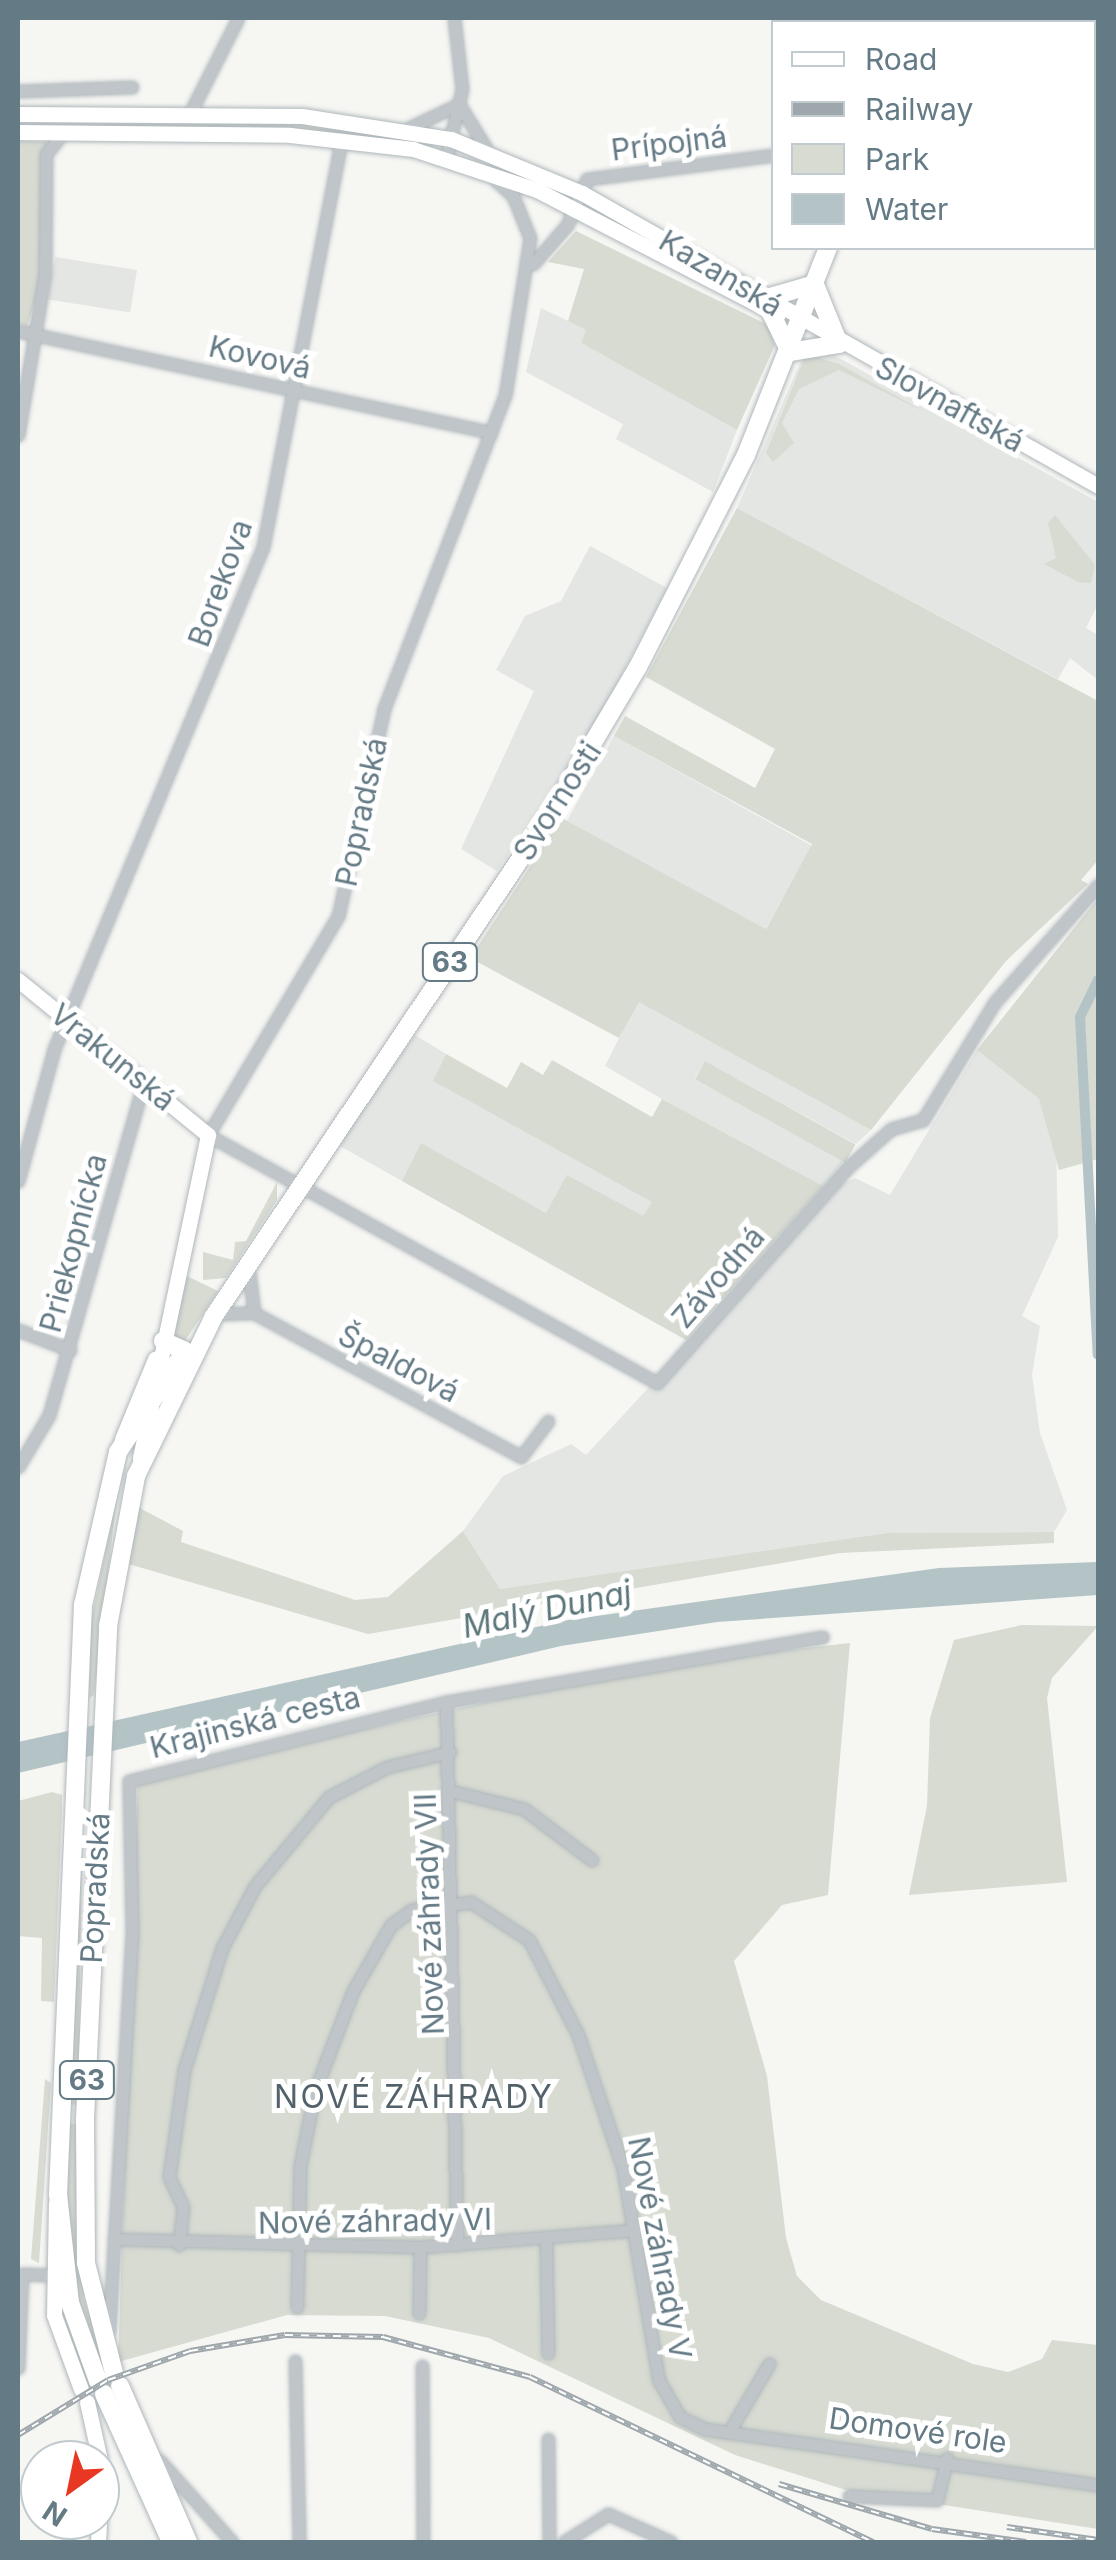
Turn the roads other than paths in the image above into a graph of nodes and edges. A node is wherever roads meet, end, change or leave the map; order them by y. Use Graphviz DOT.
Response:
graph roads {
  1 [pos="238,18"];
  2 [pos="454,18"];
  3 [pos="132,88"];
  4 [pos="18,91"];
  5 [pos="202,98"];
  6 [pos="460,102"];
  7 [pos="190,113"];
  8 [pos="18,114"];
  9 [pos="223,114"];
  10 [pos="409,128"];
  11 [pos="18,132"];
  12 [pos="63,132"];
  13 [pos="342,138"];
  14 [pos="451,139"];
  15 [pos="489,153"];
  16 [pos="771,155"];
  17 [pos="446,158"];
  18 [pos="484,170"];
  19 [pos="582,194"];
  20 [pos="574,210"];
  21 [pos="827,250"];
  22 [pos="531,267"];
  23 [pos="815,284"];
  24 [pos="771,305"];
  25 [pos="801,322"];
  26 [pos="18,330"];
  27 [pos="36,332"];
  28 [pos="839,344"];
  29 [pos="790,352"];
  30 [pos="299,391"];
  31 [pos="491,432"];
  32 [pos="18,435"];
  33 [pos="1098,486"];
  34 [pos="1098,885"];
  35 [pos="18,980"];
  36 [pos="69,1022"];
  37 [pos="144,1082"];
  38 [pos="208,1135"];
  39 [pos="277,1174"];
  40 [pos="18,1181"];
  41 [pos="298,1186"];
  42 [pos="283,1210"];
  43 [pos="248,1264"];
  44 [pos="254,1314"];
  45 [pos="214,1316"];
  46 [pos="18,1330"];
  47 [pos="162,1341"];
  48 [pos="70,1350"];
  49 [pos="185,1350"];
  50 [pos="152,1403"];
  51 [pos="548,1421"];
  52 [pos="118,1452"];
  53 [pos="18,1467"];
  54 [pos="136,1476"];
  55 [pos="822,1637"];
  56 [pos="446,1702"];
  57 [pos="450,1752"];
  58 [pos="451,1790"];
  59 [pos="592,1860"];
  60 [pos="453,1902"];
  61 [pos="58,2194"];
  62 [pos="636,2230"];
  63 [pos="114,2239"];
  64 [pos="546,2243"];
  65 [pos="179,2245"];
  66 [pos="457,2245"];
  67 [pos="296,2248"];
  68 [pos="420,2248"];
  69 [pos="49,2275"];
  70 [pos="297,2307"];
  71 [pos="419,2313"];
  72 [pos="548,2353"];
  73 [pos="295,2361"];
  74 [pos="769,2364"];
  75 [pos="422,2366"];
  76 [pos="18,2368"];
  77 [pos="102,2384"];
  78 [pos="730,2430"];
  79 [pos="548,2439"];
  80 [pos="101,2440"];
  81 [pos="149,2448"];
  82 [pos="947,2458"];
  83 [pos="1098,2485"];
  84 [pos="849,2496"];
  85 [pos="172,2542"];
  86 [pos="188,2542"];
  87 [pos="232,2542"];
  88 [pos="299,2542"];
  89 [pos="424,2542"];
  90 [pos="549,2542"];
  91 [pos="564,2542"];
  92 [pos="671,2542"];
  1 -- 5 [label="street"];
  2 -- 6 [label="street"];
  3 -- 4 [label="street"];
  5 -- 7 [label="street"];
  5 -- 9 [label="street"];
  6 -- 10 [label="street"];
  6 -- 14 [label="street"];
  6 -- 15 [label="street"];
  7 -- 8 [label="main road, Kazanská"];
  7 -- 9 [label="main road, Kazanská"];
  9 -- 10 [label="main road, Kazanská"];
  10 -- 14 [label="main road, Kazanská"];
  11 -- 12 [label="main road, Kazanská"];
  12 -- 13 [label="main road, Kazanská"];
  12 -- 27 [label="street"];
  13 -- 17 [label="main road, Kazanská"];
  13 -- 30 [label="street, Borekova"];
  14 -- 15 [label="main road, Kazanská"];
  14 -- 17 [label="street"];
  15 -- 19 [label="main road, Kazanská"];
  16 -- 19 [label="street, Prípojná"];
  17 -- 18 [label="main road, Kazanská"];
  18 -- 20 [label="main road, Kazanská"];
  18 -- 22 [label="street, Popradská"];
  19 -- 20 [label="street, Popradská"];
  19 -- 24 [label="main road, Kazanská"];
  20 -- 22 [label="street, Popradská"];
  20 -- 24 [label="main road, Kazanská"];
  21 -- 23 [label="main road, Svornosti / 63"];
  22 -- 31 [label="street, Popradská"];
  23 -- 24 [label="main road"];
  23 -- 25 [label="main road, Svornosti / 63"];
  23 -- 28 [label="main road"];
  24 -- 25 [label="main road, Kazanská"];
  24 -- 29 [label="main road"];
  25 -- 28 [label="main road, Slovnaftská"];
  25 -- 29 [label="main road, Svornosti / 63"];
  26 -- 27 [label="street, Kovová"];
  27 -- 30 [label="street, Kovová"];
  27 -- 32 [label="street"];
  28 -- 29 [label="main road"];
  28 -- 33 [label="main road, Slovnaftská"];
  29 -- 41 [label="main road, Svornosti / 63"];
  30 -- 31 [label="street, Kovová"];
  30 -- 36 [label="street, Borekova"];
  31 -- 38 [label="street, Popradská"];
  34 -- 41 [label="street, Závodná"];
  35 -- 36 [label="main road, Vrakunská"];
  36 -- 37 [label="main road, Vrakunská"];
  36 -- 40 [label="street, Borekova"];
  37 -- 38 [label="main road, Vrakunská"];
  37 -- 48 [label="street, Priekopnícka"];
  38 -- 39 [label="street, Závodná"];
  38 -- 47 [label="main road, Popradská"];
  39 -- 41 [label="street, Závodná"];
  39 -- 42 [label="street"];
  41 -- 42 [label="main road, Svornosti / 63"];
  42 -- 43 [label="main road, Svornosti / 63"];
  43 -- 44 [label="street"];
  43 -- 45 [label="main road, Svornosti / 63"];
  44 -- 45 [label="street"];
  44 -- 51 [label="street, Špaldová"];
  45 -- 49 [label="main road, Svornosti / 63"];
  45 -- 54 [label="main road, Svornosti / 63"];
  46 -- 48 [label="street"];
  47 -- 49 [label="main road"];
  47 -- 50 [label="main road, Popradská"];
  47 -- 52 [label="main road, Popradská"];
  48 -- 53 [label="street, Priekopnícka"];
  49 -- 50 [label="main road, Svornosti / 63"];
  50 -- 52 [label="main road, Popradská / 63"];
  50 -- 54 [label="main road, Popradská"];
  52 -- 61 [label="main road, Popradská / 63"];
  54 -- 77 [label="main road, Popradská / 63"];
  55 -- 56 [label="street, Krajinská cesta"];
  56 -- 57 [label="street, Nové záhrady VII"];
  56 -- 63 [label="street, Krajinská cesta"];
  57 -- 58 [label="street, Nové záhrady VII"];
  57 -- 65 [label="street"];
  58 -- 59 [label="street"];
  58 -- 60 [label="street, Nové záhrady VII"];
  60 -- 62 [label="street, Nové záhrady V"];
  60 -- 66 [label="street, Nové záhrady VII"];
  60 -- 67 [label="street"];
  61 -- 69 [label="main road"];
  61 -- 77 [label="main road, Popradská / 63"];
  62 -- 64 [label="street, Nové záhrady VI"];
  62 -- 78 [label="street, Nové záhrady V"];
  63 -- 65 [label="street, Nové záhrady VI"];
  63 -- 77 [label="street, Krajinská cesta"];
  64 -- 66 [label="street, Nové záhrady VI"];
  64 -- 72 [label="street"];
  65 -- 67 [label="street, Nové záhrady VI"];
  66 -- 68 [label="street, Nové záhrady VI"];
  67 -- 68 [label="street, Nové záhrady VI"];
  67 -- 70 [label="street"];
  68 -- 71 [label="street"];
  69 -- 76 [label="street"];
  69 -- 77 [label="main road"];
  73 -- 88 [label="street"];
  74 -- 78 [label="street"];
  75 -- 89 [label="street"];
  77 -- 80 [label="main road"];
  77 -- 81 [label="main road, 63"];
  77 -- 85 [label="main road, 63"];
  78 -- 82 [label="street, Domové role"];
  79 -- 90 [label="street"];
  81 -- 86 [label="main road, 63"];
  81 -- 87 [label="street"];
  82 -- 83 [label="street, Domové role"];
  82 -- 84 [label="street"];
  91 -- 92 [label="street"];
}
